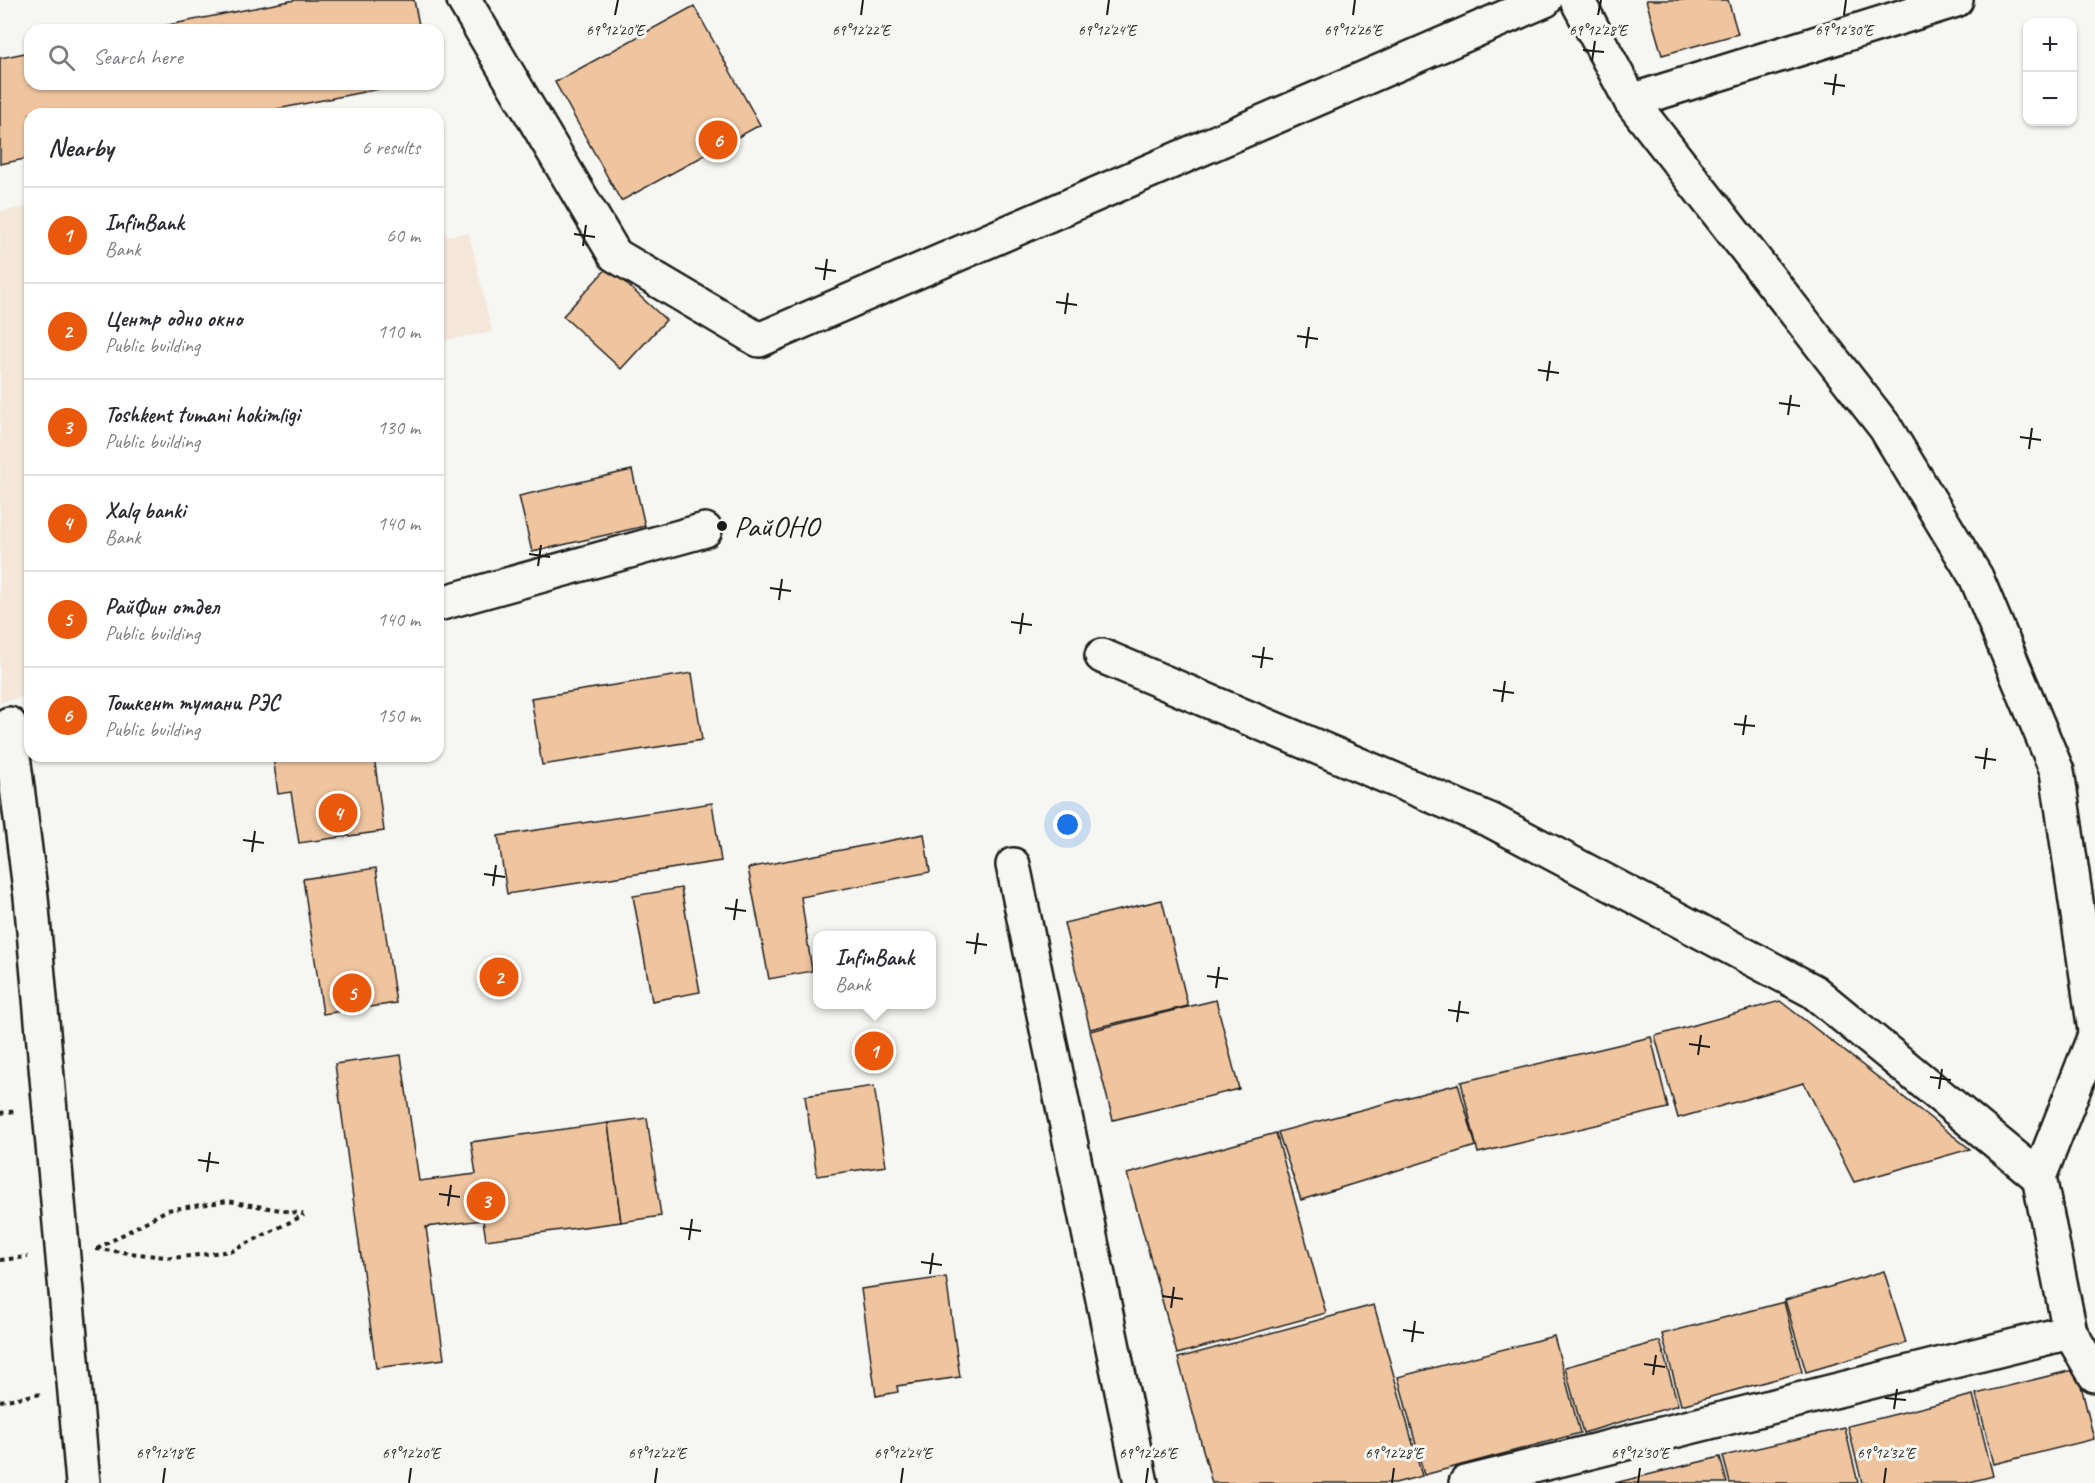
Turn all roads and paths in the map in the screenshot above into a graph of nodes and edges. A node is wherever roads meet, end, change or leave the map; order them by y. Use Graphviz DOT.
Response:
graph roads {
  1 [pos="464,0"];
  2 [pos="1545,0"];
  3 [pos="1577,0"];
  4 [pos="1956,0"];
  5 [pos="1631,101"];
  6 [pos="705,530"];
  7 [pos="444,602"];
  8 [pos="1102,657"];
  9 [pos="13,722"];
  10 [pos="1013,866"];
  11 [pos="2095,1033"];
  12 [pos="2039,1177"];
  13 [pos="96,1249"];
  14 [pos="2070,1332"];
  15 [pos="2095,1375"];
  16 [pos="75,1389"];
  17 [pos="0,1401"];
  18 [pos="83,1483"];
  19 [pos="1141,1483"];
  20 [pos="1466,1483"];
  1 -- 2 [label="street"];
  3 -- 5 [label="street"];
  4 -- 5 [label="street"];
  5 -- 11 [label="street"];
  6 -- 7 [label="street"];
  8 -- 12 [label="street"];
  9 -- 16 [label="street"];
  10 -- 19 [label="street"];
  11 -- 12 [label="street"];
  12 -- 14 [label="street"];
  13 -- 13 [label="path"];
  14 -- 15 [label="street"];
  14 -- 20 [label="street"];
  16 -- 17 [label="path"];
  16 -- 18 [label="street"];
}
